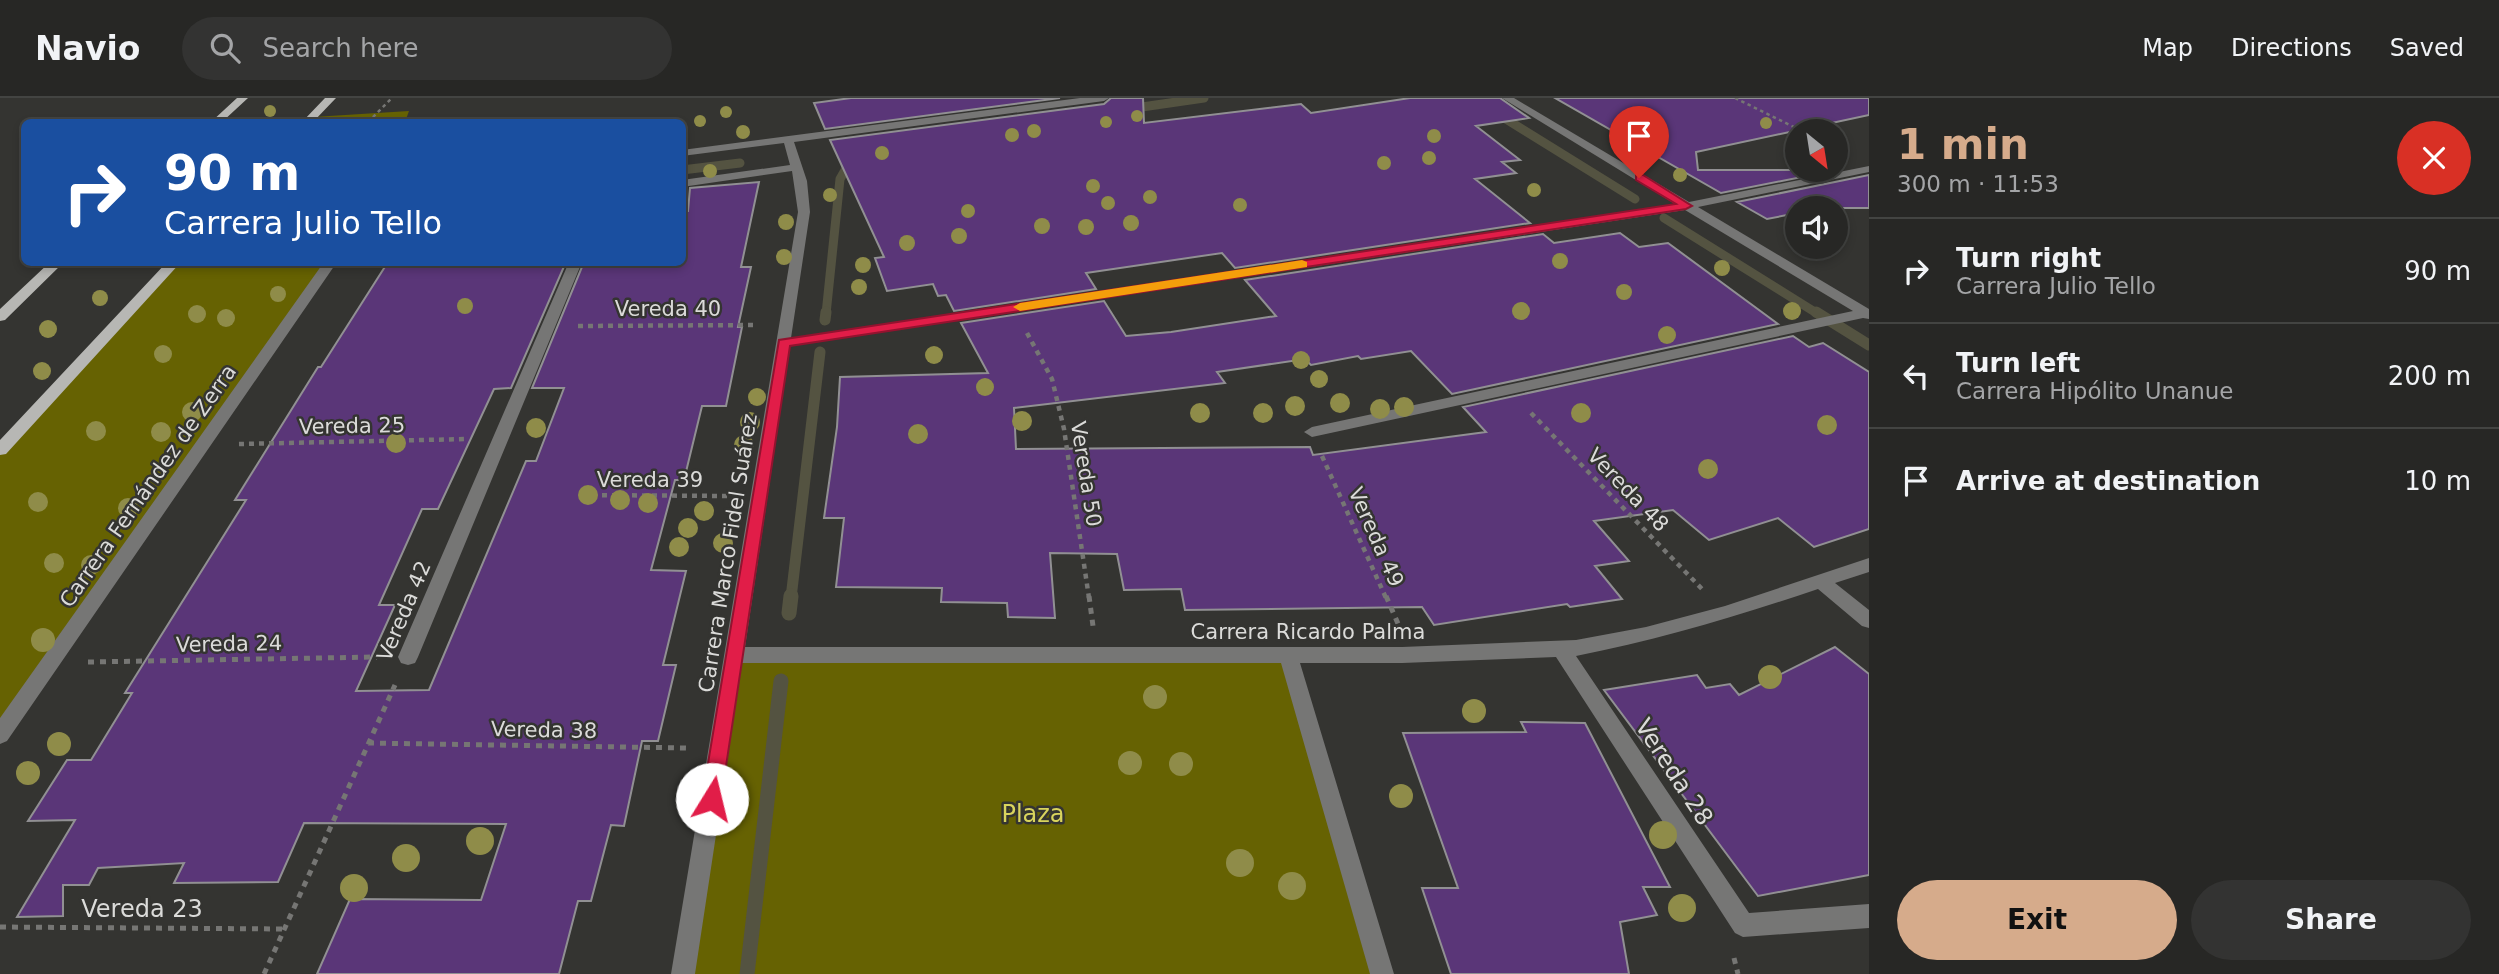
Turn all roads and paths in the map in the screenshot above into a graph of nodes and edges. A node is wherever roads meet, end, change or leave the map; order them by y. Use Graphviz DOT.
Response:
graph roads {
  1 [pos="243,98"];
  2 [pos="331,98"];
  3 [pos="392,98"];
  4 [pos="1104,98"];
  5 [pos="1507,98"];
  6 [pos="1735,98"];
  7 [pos="219,119"];
  8 [pos="310,119"];
  9 [pos="371,119"];
  10 [pos="1785,123"];
  11 [pos="788,139"];
  12 [pos="686,152"];
  13 [pos="797,167"];
  14 [pos="1869,169"];
  15 [pos="686,183"];
  16 [pos="1686,206"];
  17 [pos="54,266"];
  18 [pos="171,266"];
  19 [pos="328,266"];
  20 [pos="574,266"];
  21 [pos="1013,308"];
  22 [pos="1867,314"];
  23 [pos="0,317"];
  24 [pos="787,324"];
  25 [pos="549,326"];
  26 [pos="784,343"];
  27 [pos="1508,390"];
  28 [pos="1312,432"];
  29 [pos="500,438"];
  30 [pos="205,445"];
  31 [pos="0,450"];
  32 [pos="582,495"];
  33 [pos="760,496"];
  34 [pos="1869,565"];
  35 [pos="1820,582"];
  36 [pos="1726,613"];
  37 [pos="1869,621"];
  38 [pos="1561,649"];
  39 [pos="734,655"];
  40 [pos="1097,655"];
  41 [pos="1289,655"];
  42 [pos="1411,655"];
  43 [pos="408,657"];
  44 [pos="51,662"];
  45 [pos="0,735"];
  46 [pos="368,743"];
  47 [pos="720,749"];
  48 [pos="1869,916"];
  49 [pos="0,928"];
  50 [pos="283,929"];
  51 [pos="264,974"];
  52 [pos="683,974"];
  53 [pos="1382,974"];
  1 -- 7 [label="main road"];
  2 -- 8 [label="main road"];
  3 -- 9 [label="path"];
  4 -- 11 [label="street"];
  5 -- 16 [label="street"];
  6 -- 10 [label="path"];
  11 -- 12 [label="street"];
  11 -- 13 [label="street, Carrera Marco Fidel Suárez"];
  13 -- 15 [label="street"];
  13 -- 24 [label="street, Carrera Marco Fidel Suárez"];
  14 -- 16 [label="street"];
  16 -- 21 [label="street"];
  16 -- 22 [label="street"];
  17 -- 23 [label="main road"];
  18 -- 31 [label="main road"];
  19 -- 30 [label="street, Carrera Fernández de Zerra"];
  20 -- 25 [label="street, Vereda 42"];
  21 -- 26 [label="street"];
  21 -- 40 [label="path, Vereda 50"];
  22 -- 27 [label="street"];
  24 -- 25 [label="path, Vereda 40"];
  24 -- 26 [label="street, Carrera Marco Fidel Suárez"];
  25 -- 29 [label="street, Vereda 42"];
  26 -- 33 [label="street, Carrera Marco Fidel Suárez"];
  27 -- 28 [label="street"];
  27 -- 36 [label="path, Vereda 48"];
  28 -- 42 [label="path, Vereda 49"];
  29 -- 30 [label="path, Vereda 25"];
  29 -- 43 [label="street, Vereda 42"];
  30 -- 44 [label="street, Carrera Fernández de Zerra"];
  32 -- 33 [label="path, Vereda 39"];
  33 -- 39 [label="street, Carrera Marco Fidel Suárez"];
  34 -- 35 [label="street, Carrera Ricardo Palma"];
  35 -- 36 [label="street, Carrera Ricardo Palma"];
  35 -- 37 [label="street"];
  36 -- 38 [label="street, Carrera Ricardo Palma"];
  38 -- 42 [label="street, Carrera Ricardo Palma"];
  38 -- 48 [label="street, Vereda 28"];
  39 -- 40 [label="street, Carrera Ricardo Palma"];
  39 -- 47 [label="street, Carrera Marco Fidel Suárez"];
  40 -- 41 [label="street, Carrera Ricardo Palma"];
  41 -- 42 [label="street, Carrera Ricardo Palma"];
  41 -- 53 [label="street"];
  43 -- 44 [label="path, Vereda 24"];
  43 -- 46 [label="path, Vereda 42"];
  44 -- 45 [label="street, Carrera Fernández de Zerra"];
  46 -- 47 [label="path, Vereda 38"];
  46 -- 50 [label="path, Vereda 42"];
  47 -- 52 [label="street, Carrera Marco Fidel Suárez"];
  49 -- 50 [label="path, Vereda 23"];
  50 -- 51 [label="path, Vereda 42"];
}
